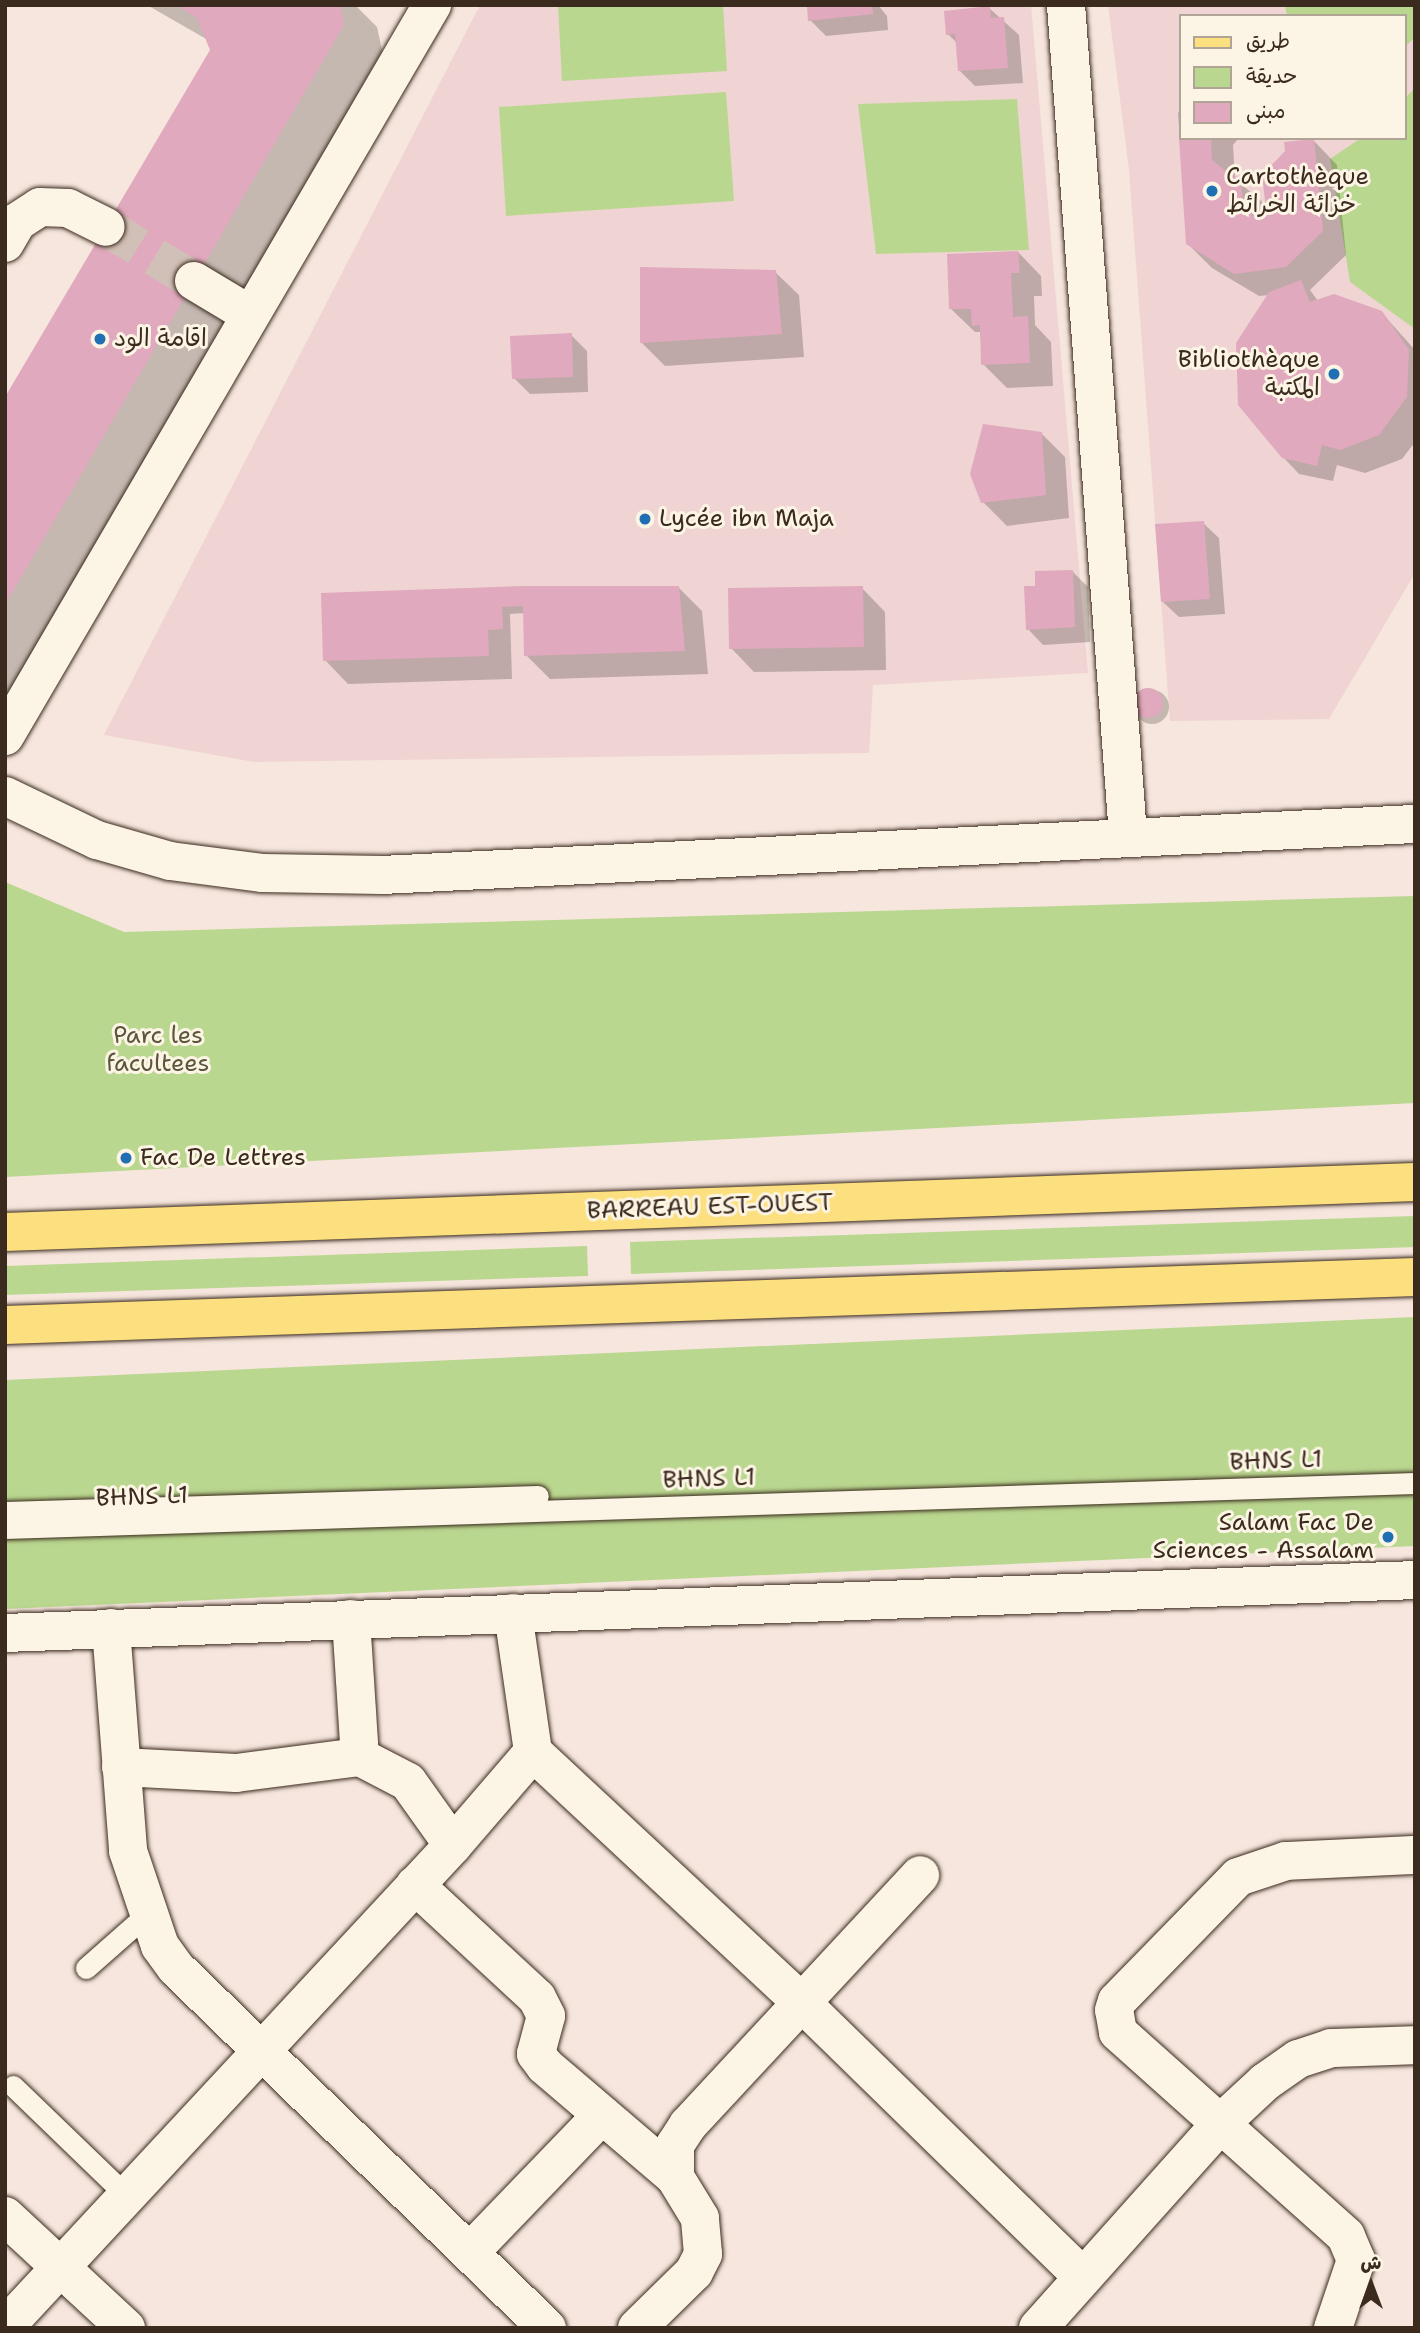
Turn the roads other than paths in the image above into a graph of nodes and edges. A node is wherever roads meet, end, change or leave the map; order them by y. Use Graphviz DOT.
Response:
graph roads {
  1 [pos="432,5"];
  2 [pos="1066,5"];
  3 [pos="106,227"];
  4 [pos="5,243"];
  5 [pos="194,281"];
  6 [pos="249,314"];
  7 [pos="5,736"];
  8 [pos="5,796"];
  9 [pos="1415,824"];
  10 [pos="1128,835"];
  11 [pos="1415,1182"];
  12 [pos="5,1232"];
  13 [pos="1415,1277"];
  14 [pos="5,1325"];
  15 [pos="1415,1470"];
  16 [pos="1415,1483"];
  17 [pos="5,1513"];
  18 [pos="5,1528"];
  19 [pos="1415,1580"];
  20 [pos="513,1613"];
  21 [pos="351,1619"];
  22 [pos="111,1628"];
  23 [pos="5,1633"];
  24 [pos="533,1752"];
  25 [pos="360,1757"];
  26 [pos="121,1767"];
  27 [pos="453,1845"];
  28 [pos="1415,1855"];
  29 [pos="920,1875"];
  30 [pos="415,1885"];
  31 [pos="146,1915"];
  32 [pos="86,1968"];
  33 [pos="802,2002"];
  34 [pos="1415,2045"];
  35 [pos="261,2047"];
  36 [pos="13,2086"];
  37 [pos="601,2115"];
  38 [pos="1222,2122"];
  39 [pos="675,2177"];
  40 [pos="126,2195"];
  41 [pos="5,2216"];
  42 [pos="471,2250"];
  43 [pos="61,2267"];
  44 [pos="1083,2277"];
  45 [pos="5,2327"];
  46 [pos="126,2328"];
  47 [pos="547,2328"];
  48 [pos="637,2328"];
  49 [pos="1038,2328"];
  50 [pos="1333,2328"];
  1 -- 6 [label="street"];
  2 -- 10 [label="street"];
  3 -- 4 [label="street"];
  5 -- 6 [label="street"];
  6 -- 7 [label="street"];
  8 -- 10 [label="street"];
  9 -- 10 [label="street"];
  11 -- 12 [label="main road, BARREAU EST-OUEST"];
  13 -- 14 [label="main road"];
  15 -- 17 [label="lane, BHNS L1"];
  16 -- 18 [label="lane, BHNS L1"];
  19 -- 20 [label="street"];
  20 -- 21 [label="street"];
  20 -- 24 [label="street"];
  21 -- 22 [label="street"];
  21 -- 25 [label="street"];
  22 -- 23 [label="street"];
  22 -- 26 [label="street"];
  24 -- 27 [label="street"];
  24 -- 33 [label="street"];
  25 -- 26 [label="street"];
  25 -- 27 [label="street"];
  26 -- 31 [label="street"];
  27 -- 30 [label="street"];
  28 -- 38 [label="street"];
  29 -- 33 [label="street"];
  30 -- 35 [label="street"];
  30 -- 37 [label="street"];
  31 -- 32 [label="lane"];
  31 -- 35 [label="street"];
  33 -- 39 [label="street"];
  33 -- 44 [label="street"];
  34 -- 38 [label="street"];
  35 -- 40 [label="street"];
  35 -- 42 [label="street"];
  36 -- 40 [label="lane"];
  37 -- 39 [label="street"];
  37 -- 42 [label="street"];
  38 -- 44 [label="street"];
  38 -- 50 [label="street"];
  39 -- 48 [label="street"];
  40 -- 43 [label="street"];
  41 -- 43 [label="street"];
  42 -- 47 [label="street"];
  43 -- 45 [label="street"];
  43 -- 46 [label="street"];
  44 -- 49 [label="street"];
}
